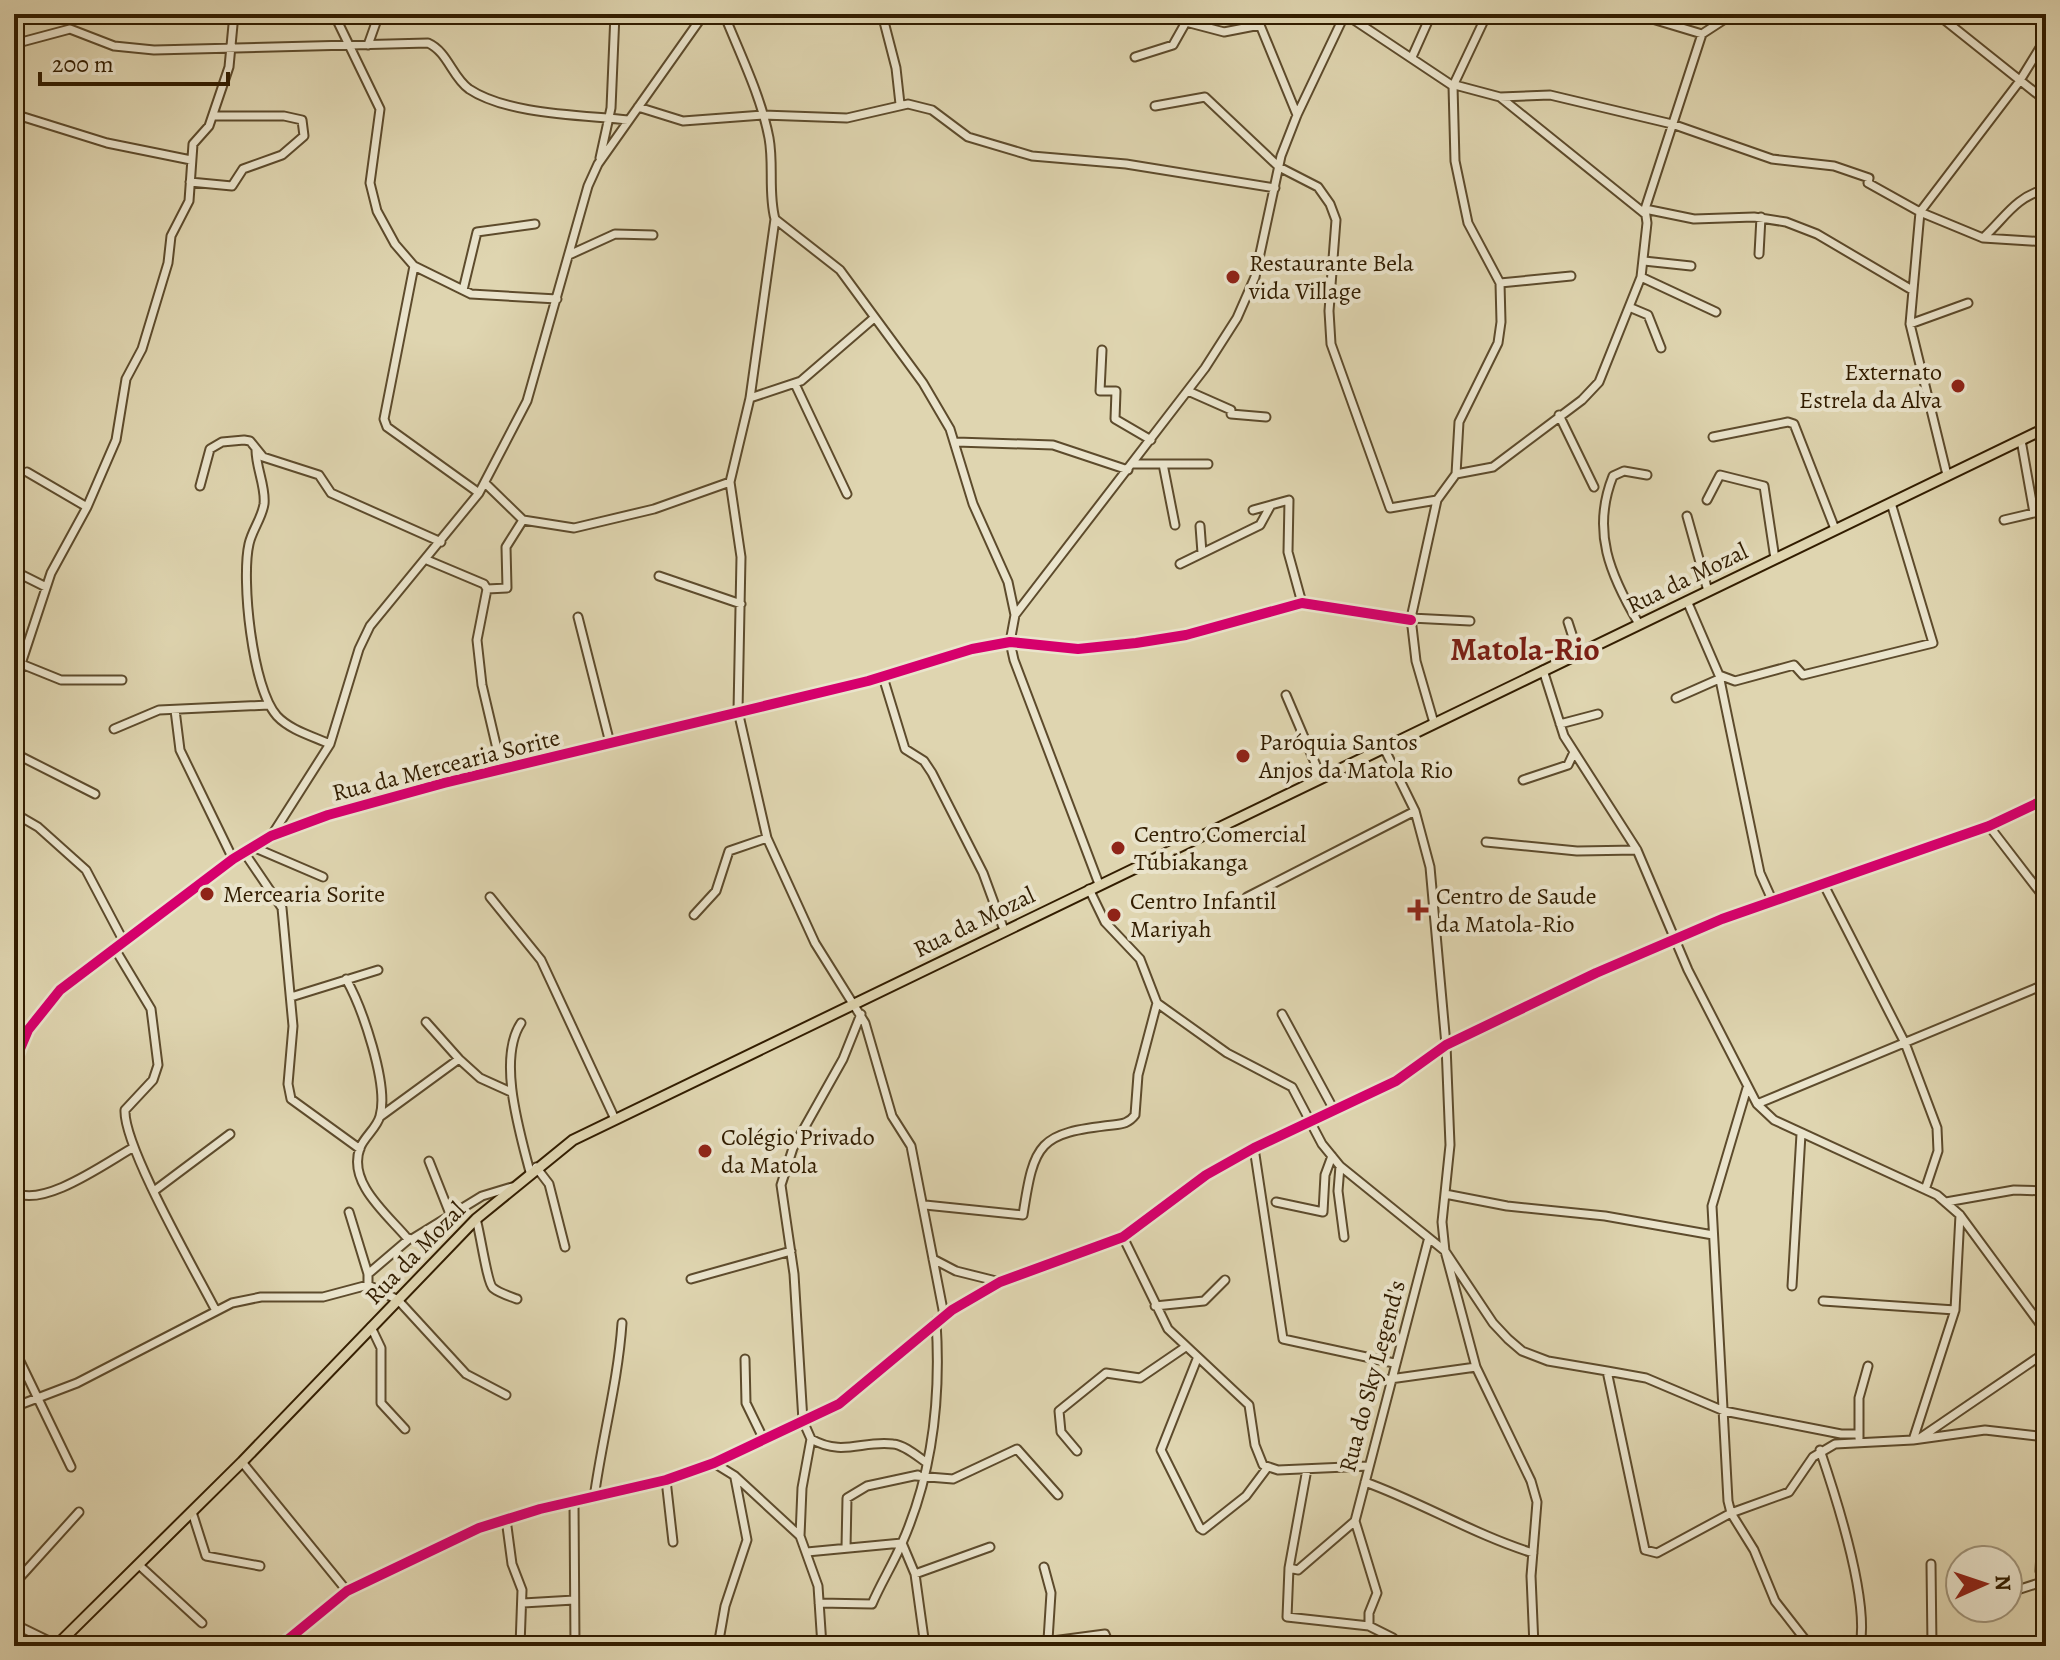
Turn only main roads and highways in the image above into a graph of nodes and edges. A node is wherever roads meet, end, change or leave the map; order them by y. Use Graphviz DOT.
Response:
graph roads {
  1 [pos="2046,428"];
  2 [pos="56,1646"];
  1 -- 2 [label="main road, Rua da Mozal"];
}
